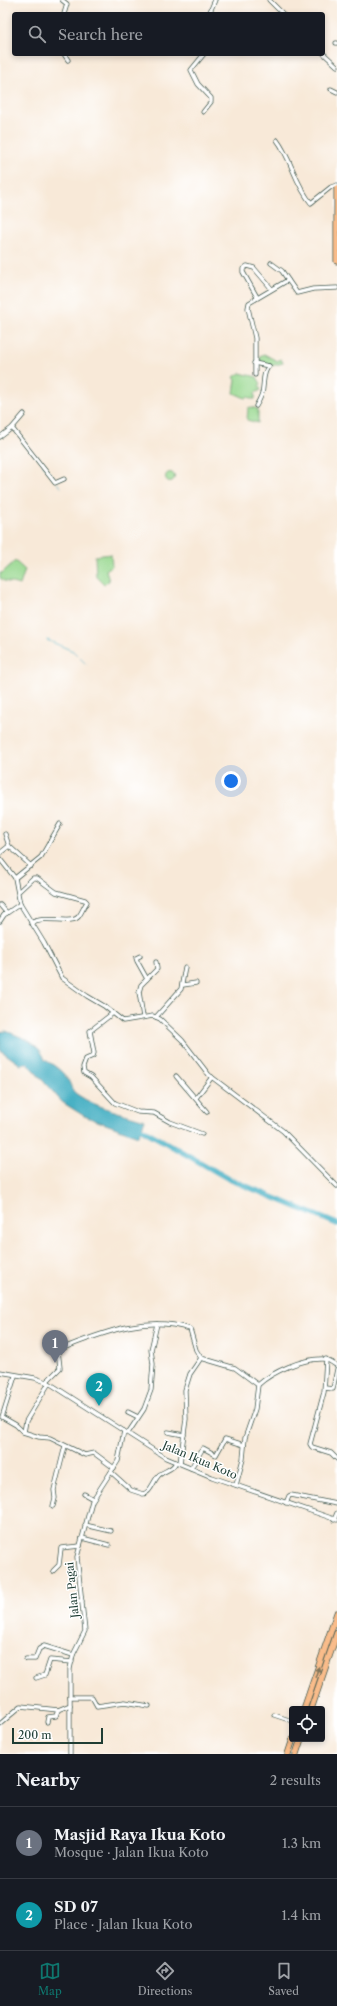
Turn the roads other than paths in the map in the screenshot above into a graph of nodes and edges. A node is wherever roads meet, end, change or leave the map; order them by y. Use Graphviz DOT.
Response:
graph roads {
  1 [pos="62,0"];
  2 [pos="215,0"];
  3 [pos="268,0"];
  4 [pos="65,12"];
  5 [pos="210,12"];
  6 [pos="281,12"];
  7 [pos="325,54"];
  8 [pos="65,56"];
  9 [pos="202,56"];
  10 [pos="68,60"];
  11 [pos="337,66"];
  12 [pos="331,89"];
  13 [pos="337,92"];
  14 [pos="203,112"];
  15 [pos="277,140"];
  16 [pos="337,185"];
  17 [pos="337,189"];
  18 [pos="337,193"];
  19 [pos="337,261"];
  20 [pos="271,263"];
  21 [pos="288,280"];
  22 [pos="271,288"];
  23 [pos="337,288"];
  24 [pos="257,297"];
  25 [pos="254,364"];
  26 [pos="256,375"];
  27 [pos="256,406"];
  28 [pos="24,414"];
  29 [pos="12,428"];
  30 [pos="0,437"];
  31 [pos="64,479"];
  32 [pos="60,824"];
  33 [pos="4,834"];
  34 [pos="9,846"];
  35 [pos="0,853"];
  36 [pos="0,859"];
  37 [pos="31,866"];
  38 [pos="15,878"];
  39 [pos="19,891"];
  40 [pos="20,904"];
  41 [pos="0,905"];
  42 [pos="7,913"];
  43 [pos="0,921"];
  44 [pos="31,923"];
  45 [pos="140,956"];
  46 [pos="156,962"];
  47 [pos="185,967"];
  48 [pos="147,978"];
  49 [pos="196,983"];
  50 [pos="183,985"];
  51 [pos="113,1013"];
  52 [pos="143,1017"];
  53 [pos="156,1017"];
  54 [pos="176,1076"];
  55 [pos="212,1077"];
  56 [pos="196,1098"];
  57 [pos="207,1112"];
  58 [pos="202,1134"];
  59 [pos="337,1186"];
  60 [pos="157,1324"];
  61 [pos="201,1358"];
  62 [pos="326,1359"];
  63 [pos="337,1366"];
  64 [pos="337,1369"];
  65 [pos="0,1372"];
  66 [pos="15,1376"];
  67 [pos="47,1382"];
  68 [pos="258,1384"];
  69 [pos="325,1388"];
  70 [pos="128,1412"];
  71 [pos="138,1417"];
  72 [pos="124,1431"];
  73 [pos="24,1432"];
  74 [pos="168,1432"];
  75 [pos="128,1433"];
  76 [pos="184,1435"];
  77 [pos="244,1445"];
  78 [pos="65,1446"];
  79 [pos="337,1459"];
  80 [pos="178,1463"];
  81 [pos="114,1468"];
  82 [pos="190,1468"];
  83 [pos="111,1472"];
  84 [pos="236,1485"];
  85 [pos="84,1494"];
  86 [pos="93,1499"];
  87 [pos="286,1503"];
  88 [pos="337,1504"];
  89 [pos="53,1506"];
  90 [pos="337,1513"];
  91 [pos="336,1520"];
  92 [pos="85,1525"];
  93 [pos="110,1531"];
  94 [pos="82,1538"];
  95 [pos="109,1544"];
  96 [pos="80,1546"];
  97 [pos="53,1571"];
  98 [pos="76,1601"];
  99 [pos="82,1601"];
  100 [pos="336,1617"];
  101 [pos="337,1633"];
  102 [pos="73,1655"];
  103 [pos="26,1658"];
  104 [pos="72,1662"];
  105 [pos="36,1678"];
  106 [pos="70,1697"];
  107 [pos="70,1705"];
  108 [pos="149,1706"];
  109 [pos="305,1706"];
  110 [pos="312,1706"];
  111 [pos="58,1710"];
  112 [pos="274,1715"];
  113 [pos="289,1720"];
  114 [pos="47,1722"];
  115 [pos="0,1724"];
  116 [pos="292,1742"];
  117 [pos="300,1742"];
  118 [pos="70,1754"];
  119 [pos="288,1754"];
  120 [pos="296,1754"];
  1 -- 4 [label="street"];
  2 -- 5 [label="street"];
  3 -- 6 [label="street"];
  7 -- 11 [label="street"];
  8 -- 10 [label="street"];
  9 -- 14 [label="street"];
  12 -- 13 [label="street"];
  15 -- 16 [label="street"];
  17 -- 18 [label="highway"];
  18 -- 19 [label="highway"];
  20 -- 21 [label="street"];
  21 -- 22 [label="street"];
  21 -- 23 [label="street"];
  22 -- 24 [label="street"];
  22 -- 24 [label="street"];
  24 -- 25 [label="street"];
  25 -- 26 [label="street"];
  25 -- 27 [label="street"];
  28 -- 29 [label="street"];
  29 -- 30 [label="street"];
  29 -- 31 [label="street"];
  32 -- 37 [label="street"];
  33 -- 34 [label="street"];
  34 -- 35 [label="street"];
  34 -- 37 [label="street"];
  36 -- 38 [label="street"];
  37 -- 38 [label="street"];
  38 -- 39 [label="street"];
  39 -- 40 [label="street"];
  39 -- 44 [label="street"];
  40 -- 42 [label="street"];
  40 -- 44 [label="street"];
  41 -- 42 [label="street"];
  42 -- 43 [label="street"];
  44 -- 51 [label="street"];
  45 -- 48 [label="street"];
  46 -- 48 [label="street"];
  47 -- 50 [label="street"];
  48 -- 52 [label="street"];
  49 -- 50 [label="street"];
  50 -- 53 [label="street"];
  51 -- 52 [label="street"];
  51 -- 58 [label="street"];
  52 -- 53 [label="street"];
  53 -- 55 [label="street"];
  54 -- 56 [label="street"];
  55 -- 56 [label="street"];
  55 -- 59 [label="street"];
  56 -- 57 [label="street"];
  60 -- 61 [label="street"];
  60 -- 67 [label="street"];
  60 -- 71 [label="street"];
  61 -- 68 [label="street"];
  61 -- 76 [label="street"];
  62 -- 63 [label="street"];
  62 -- 68 [label="street"];
  62 -- 69 [label="street"];
  64 -- 69 [label="street"];
  65 -- 66 [label="street, Jalan Ikua Koto"];
  66 -- 67 [label="street, Jalan Ikua Koto"];
  66 -- 73 [label="street"];
  67 -- 72 [label="street, Jalan Ikua Koto"];
  67 -- 73 [label="street"];
  68 -- 77 [label="street"];
  69 -- 79 [label="street"];
  70 -- 71 [label="street"];
  71 -- 75 [label="street"];
  72 -- 75 [label="street, Jalan Ikua Koto"];
  72 -- 81 [label="street, Jalan Pagai"];
  73 -- 78 [label="street"];
  74 -- 76 [label="street"];
  75 -- 80 [label="street, Jalan Ikua Koto"];
  76 -- 80 [label="street"];
  77 -- 82 [label="street"];
  77 -- 84 [label="street"];
  78 -- 81 [label="street"];
  78 -- 89 [label="street"];
  80 -- 82 [label="street, Jalan Ikua Koto"];
  80 -- 83 [label="street"];
  81 -- 83 [label="street, Jalan Pagai"];
  82 -- 84 [label="street, Jalan Ikua Koto"];
  83 -- 86 [label="street, Jalan Pagai"];
  84 -- 87 [label="street, Jalan Ikua Koto"];
  85 -- 86 [label="street"];
  86 -- 92 [label="street, Jalan Pagai"];
  87 -- 88 [label="street"];
  87 -- 91 [label="street, Jalan Ikua Koto"];
  90 -- 91 [label="street"];
  92 -- 93 [label="street"];
  92 -- 94 [label="street, Jalan Pagai"];
  94 -- 95 [label="street"];
  94 -- 96 [label="street, Jalan Pagai"];
  96 -- 97 [label="street"];
  96 -- 99 [label="street, Jalan Pagai"];
  98 -- 99 [label="street"];
  99 -- 102 [label="street, Jalan Pagai"];
  109 -- 100 [label="highway, one-way"];
  101 -- 110 [label="highway"];
  102 -- 103 [label="street"];
  102 -- 104 [label="street, Jalan Pagai"];
  104 -- 105 [label="street"];
  104 -- 106 [label="street, Jalan Pagai"];
  106 -- 107 [label="street, Jalan Pagai"];
  106 -- 108 [label="street"];
  107 -- 111 [label="street"];
  107 -- 118 [label="street, Jalan Pagai"];
  111 -- 114 [label="street"];
  111 -- 115 [label="street"];
  112 -- 113 [label="street"];
  116 -- 119 [label="highway"];
  117 -- 120 [label="highway"];
}
